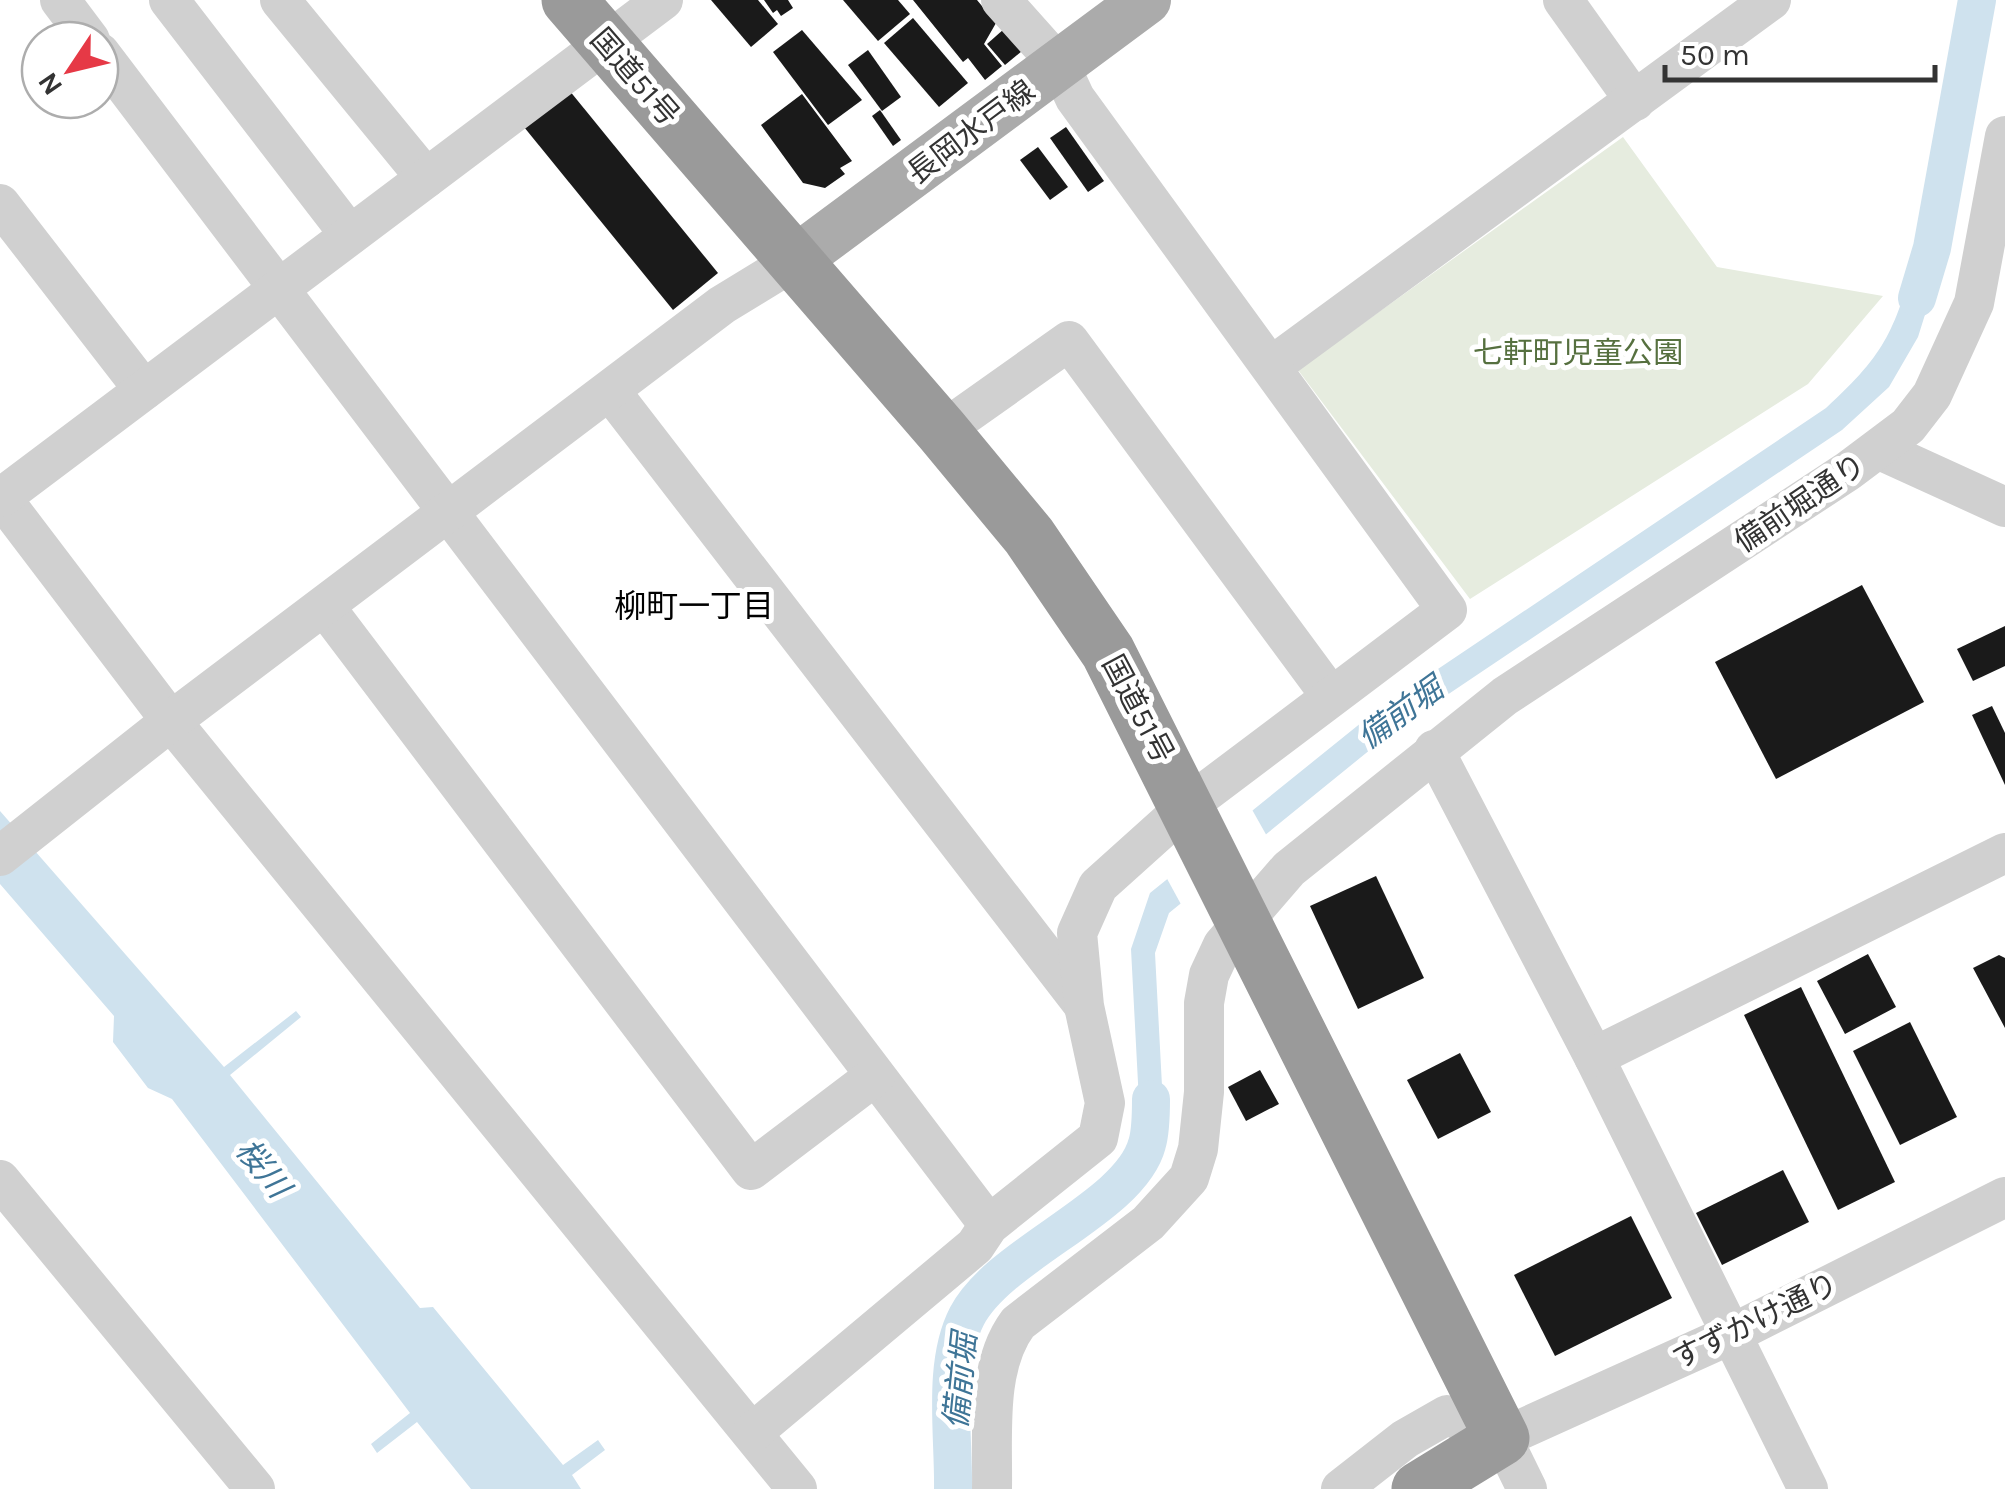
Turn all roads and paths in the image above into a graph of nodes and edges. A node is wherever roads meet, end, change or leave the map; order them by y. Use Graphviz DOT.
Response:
graph roads {
  1 [pos="169,0"];
  2 [pos="280,0"];
  3 [pos="569,0"];
  4 [pos="664,0"];
  5 [pos="1001,0"];
  6 [pos="1146,0"];
  7 [pos="1563,0"];
  8 [pos="1771,0"];
  9 [pos="606,42"];
  10 [pos="1060,66"];
  11 [pos="120,80"];
  12 [pos="1635,102"];
  13 [pos="2005,136"];
  14 [pos="426,178"];
  15 [pos="0,204"];
  16 [pos="350,235"];
  17 [pos="1995,250"];
  18 [pos="794,261"];
  19 [pos="277,290"];
  20 [pos="1273,366"];
  21 [pos="144,390"];
  22 [pos="611,392"];
  23 [pos="942,431"];
  24 [pos="1880,450"];
  25 [pos="1,496"];
  26 [pos="2005,507"];
  27 [pos="448,513"];
  28 [pos="325,607"];
  29 [pos="1330,695"];
  30 [pos="171,721"];
  31 [pos="1434,750"];
  32 [pos="1190,813"];
  33 [pos="2005,853"];
  34 [pos="0,856"];
  35 [pos="1237,902"];
  36 [pos="1084,1006"];
  37 [pos="1594,1056"];
  38 [pos="875,1076"];
  39 [pos="0,1180"];
  40 [pos="2005,1197"];
  41 [pos="990,1225"];
  42 [pos="1732,1334"];
  43 [pos="752,1433"];
  44 [pos="1497,1463"];
  45 [pos="255,1489"];
  46 [pos="797,1489"];
  47 [pos="992,1489"];
  48 [pos="1341,1489"];
  49 [pos="1420,1489"];
  50 [pos="1527,1489"];
  51 [pos="1808,1489"];
  1 -- 16 [label="street"];
  2 -- 14 [label="street"];
  3 -- 9 [label="highway, 国道51号"];
  4 -- 9 [label="street"];
  5 -- 10 [label="street"];
  6 -- 10 [label="main road, 長岡水戸線"];
  7 -- 12 [label="street"];
  8 -- 12 [label="street"];
  9 -- 14 [label="street"];
  9 -- 18 [label="highway, 国道51号"];
  10 -- 18 [label="main road, 長岡水戸線"];
  10 -- 20 [label="street"];
  11 -- 19 [label="street"];
  12 -- 20 [label="street"];
  13 -- 17 [label="street, 備前堀通り"];
  14 -- 16 [label="street"];
  15 -- 21 [label="street"];
  16 -- 19 [label="street"];
  17 -- 24 [label="street, 備前堀通り"];
  18 -- 22 [label="street"];
  18 -- 23 [label="highway, 国道51号"];
  19 -- 21 [label="street"];
  19 -- 27 [label="street"];
  20 -- 29 [label="street"];
  21 -- 25 [label="street"];
  22 -- 27 [label="street"];
  22 -- 36 [label="street"];
  23 -- 29 [label="street"];
  23 -- 32 [label="highway, 国道51号"];
  24 -- 26 [label="street"];
  24 -- 31 [label="street, 備前堀通り"];
  25 -- 30 [label="street"];
  27 -- 28 [label="street"];
  27 -- 38 [label="street"];
  28 -- 30 [label="street"];
  28 -- 38 [label="street"];
  29 -- 32 [label="street"];
  30 -- 34 [label="street"];
  30 -- 43 [label="street"];
  31 -- 35 [label="street, 備前堀通り"];
  31 -- 37 [label="street"];
  32 -- 35 [label="highway, 国道51号"];
  32 -- 36 [label="street"];
  33 -- 37 [label="street"];
  35 -- 44 [label="highway, 国道51号"];
  35 -- 47 [label="street, 備前堀通り"];
  36 -- 41 [label="street"];
  37 -- 42 [label="street"];
  38 -- 41 [label="street"];
  39 -- 45 [label="street"];
  40 -- 42 [label="street, すずかけ通り"];
  41 -- 43 [label="street"];
  42 -- 44 [label="street, すずかけ通り"];
  42 -- 51 [label="street"];
  43 -- 46 [label="street"];
  44 -- 48 [label="street"];
  44 -- 49 [label="highway"];
  44 -- 50 [label="street"];
}
